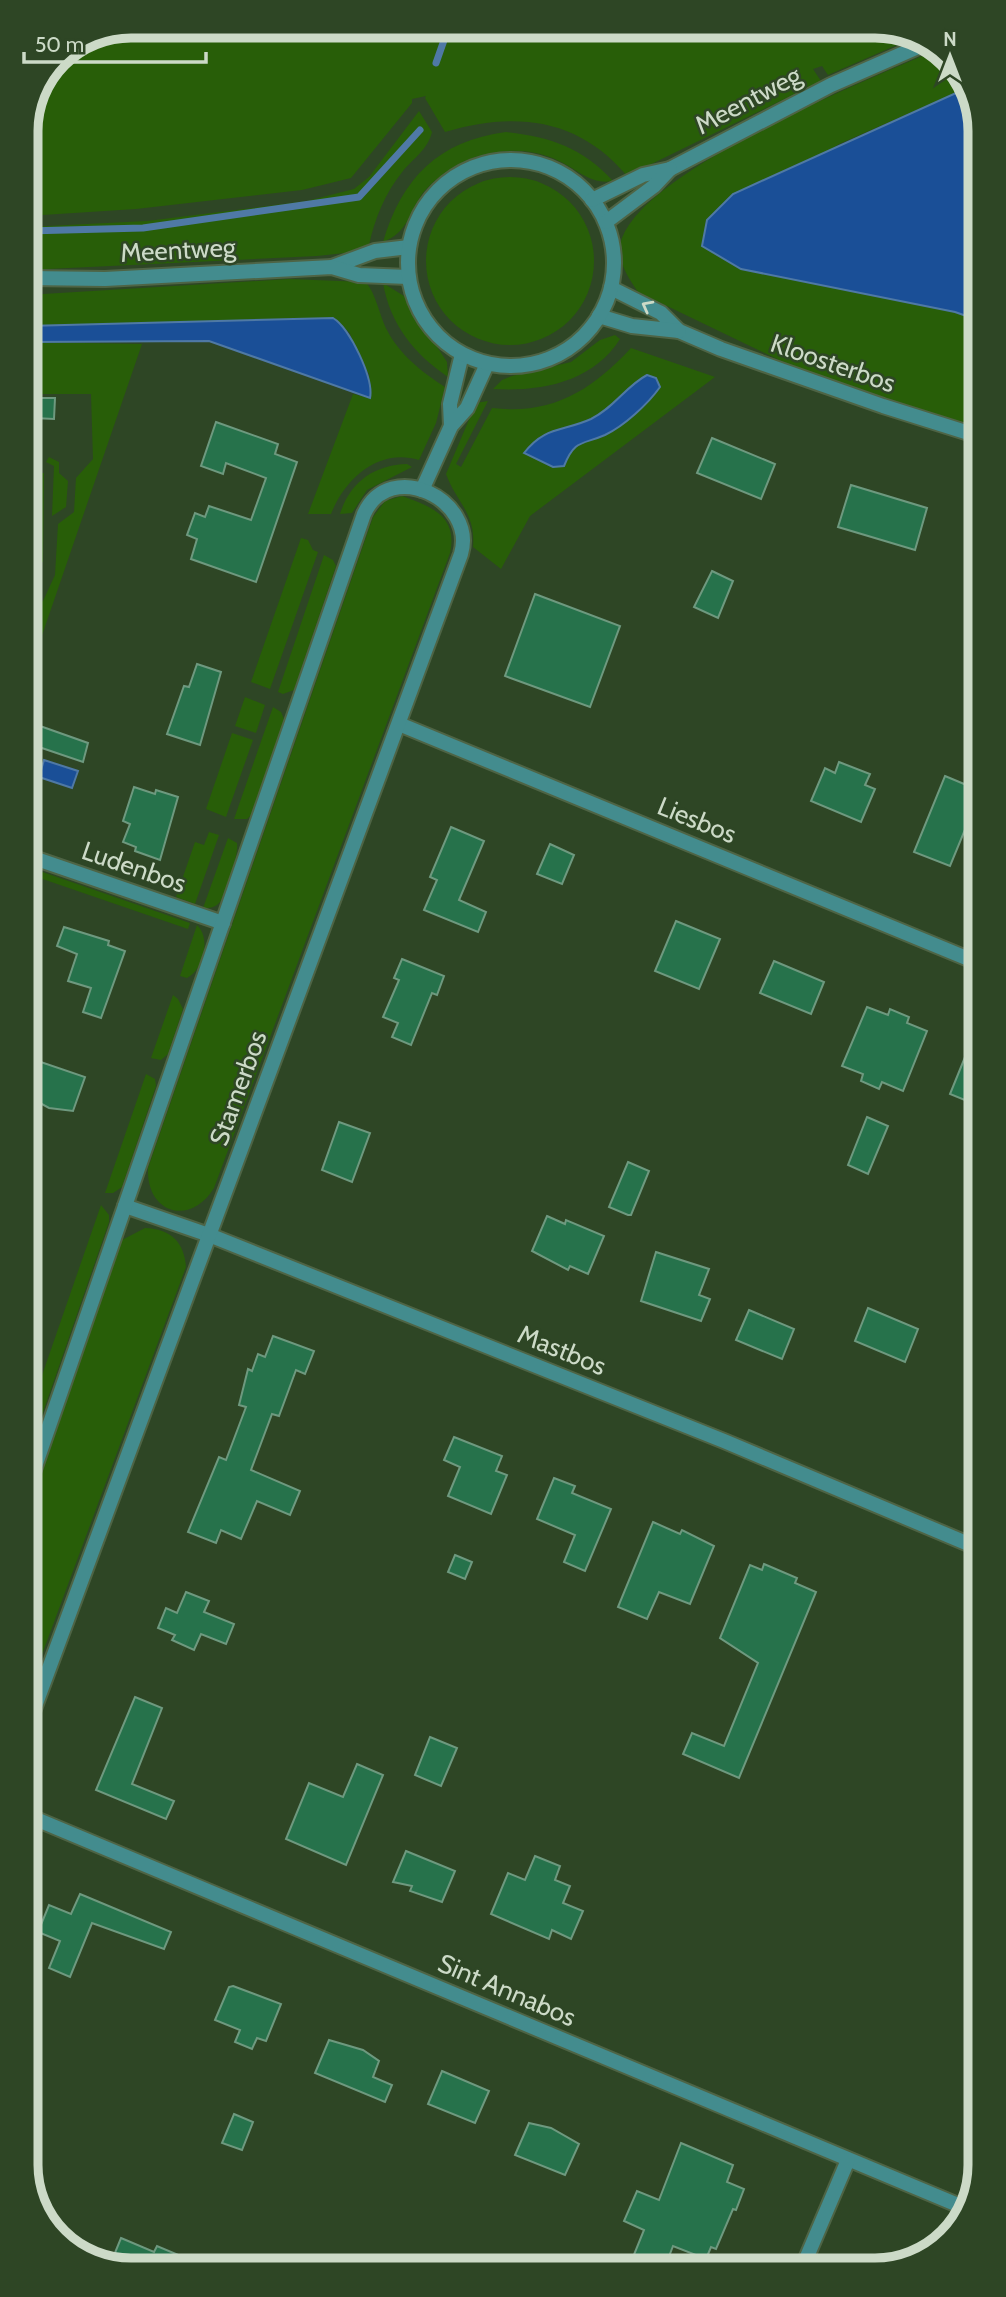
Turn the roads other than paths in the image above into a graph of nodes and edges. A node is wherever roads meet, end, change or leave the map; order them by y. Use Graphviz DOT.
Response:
graph roads {
  1 [pos="915,48"];
  2 [pos="670,169"];
  3 [pos="592,200"];
  4 [pos="606,222"];
  5 [pos="409,247"];
  6 [pos="332,267"];
  7 [pos="408,277"];
  8 [pos="39,278"];
  9 [pos="611,288"];
  10 [pos="599,316"];
  11 [pos="679,331"];
  12 [pos="462,354"];
  13 [pos="487,364"];
  14 [pos="451,426"];
  15 [pos="968,433"];
  16 [pos="422,490"];
  17 [pos="399,724"];
  18 [pos="39,860"];
  19 [pos="223,923"];
  20 [pos="968,959"];
  21 [pos="125,1206"];
  22 [pos="209,1235"];
  23 [pos="38,1457"];
  24 [pos="968,1544"];
  25 [pos="38,1697"];
  26 [pos="38,1820"];
  27 [pos="848,2160"];
  28 [pos="959,2205"];
  29 [pos="806,2259"];
  1 -- 2 [label="street, Meentweg"];
  2 -- 3 [label="street, Meentweg"];
  2 -- 4 [label="street, Meentweg"];
  3 -- 4 [label="street"];
  3 -- 5 [label="street"];
  4 -- 9 [label="street"];
  5 -- 6 [label="street, Meentweg"];
  5 -- 7 [label="street"];
  6 -- 7 [label="street, Meentweg"];
  6 -- 8 [label="street, Meentweg"];
  7 -- 12 [label="street"];
  9 -- 10 [label="street"];
  11 -- 9 [label="street, Kloosterbos, one-way"];
  10 -- 11 [label="street, Kloosterbos"];
  10 -- 13 [label="street"];
  11 -- 15 [label="street, Kloosterbos"];
  12 -- 13 [label="street"];
  12 -- 14 [label="street"];
  13 -- 14 [label="street"];
  14 -- 16 [label="street"];
  16 -- 17 [label="street, Stamerbos"];
  16 -- 19 [label="street"];
  17 -- 20 [label="street, Liesbos"];
  17 -- 22 [label="street, Stamerbos"];
  18 -- 19 [label="street, Ludenbos"];
  19 -- 21 [label="street"];
  21 -- 22 [label="street, Mastbos"];
  21 -- 23 [label="street"];
  22 -- 24 [label="street, Mastbos"];
  22 -- 25 [label="street, Stamerbos"];
  26 -- 27 [label="street, Sint Annabos"];
  27 -- 28 [label="street, Sint Annabos"];
  27 -- 29 [label="street"];
}
